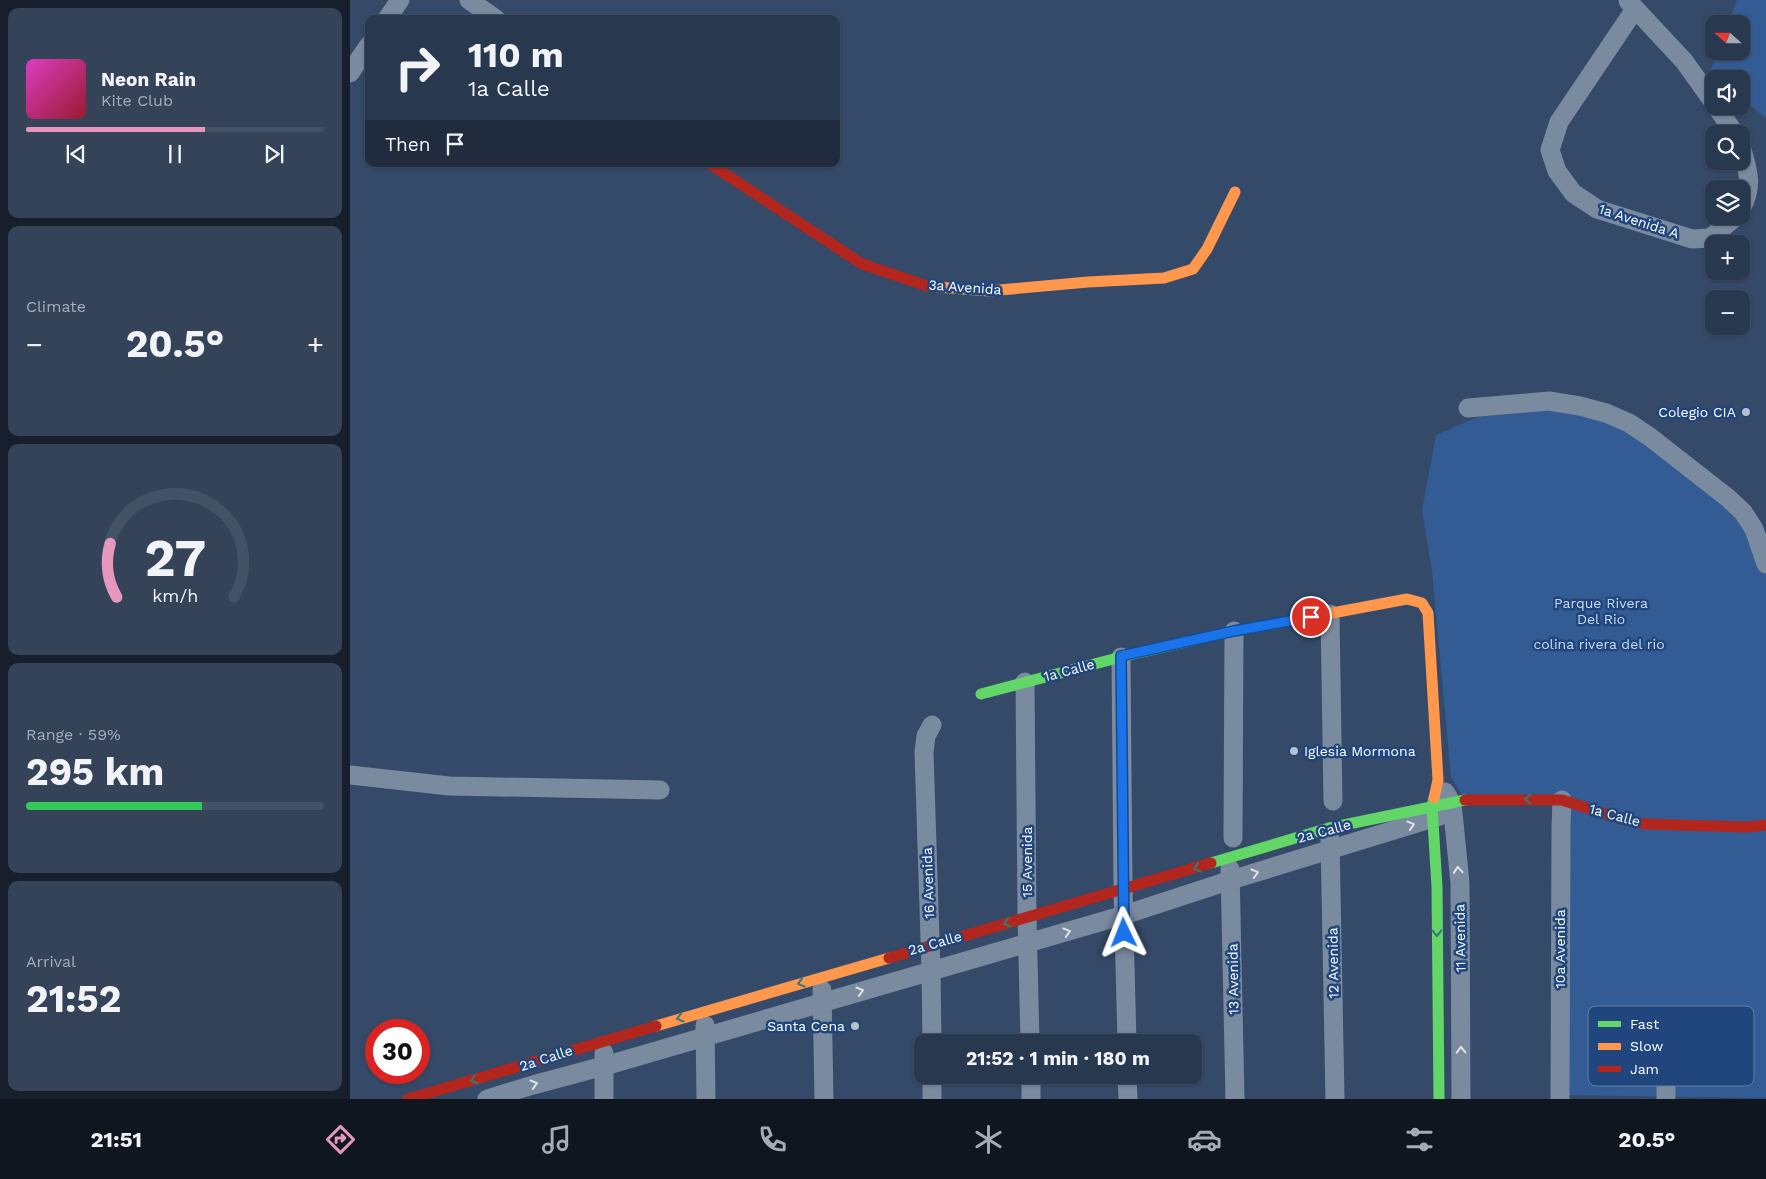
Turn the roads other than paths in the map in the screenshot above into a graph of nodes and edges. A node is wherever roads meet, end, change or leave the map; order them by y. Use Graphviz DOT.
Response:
graph roads {
  1 [pos="400,0"];
  2 [pos="470,0"];
  3 [pos="1631,4"];
  4 [pos="390,15"];
  5 [pos="491,15"];
  6 [pos="365,51"];
  7 [pos="350,73"];
  8 [pos="1705,91"];
  9 [pos="715,167"];
  10 [pos="1235,192"];
  11 [pos="1726,225"];
  12 [pos="1468,408"];
  13 [pos="1766,564"];
  14 [pos="1422,603"];
  15 [pos="1330,614"];
  16 [pos="1234,631"];
  17 [pos="1121,656"];
  18 [pos="1026,682"];
  19 [pos="981,694"];
  20 [pos="932,725"];
  21 [pos="350,775"];
  22 [pos="1438,780"];
  23 [pos="660,790"];
  24 [pos="1332,802"];
  25 [pos="1460,806"];
  26 [pos="1562,806"];
  27 [pos="1432,812"];
  28 [pos="1766,825"];
  29 [pos="1329,828"];
  30 [pos="1766,837"];
  31 [pos="1233,838"];
  32 [pos="1331,850"];
  33 [pos="1229,858"];
  34 [pos="1232,880"];
  35 [pos="1123,889"];
  36 [pos="1124,915"];
  37 [pos="1027,917"];
  38 [pos="1029,943"];
  39 [pos="930,944"];
  40 [pos="931,970"];
  41 [pos="821,977"];
  42 [pos="823,1003"];
  43 [pos="705,1011"];
  44 [pos="932,1034"];
  45 [pos="1030,1034"];
  46 [pos="1127,1034"];
  47 [pos="706,1037"];
  48 [pos="604,1040"];
  49 [pos="604,1065"];
  50 [pos="507,1071"];
  51 [pos="932,1084"];
  52 [pos="1031,1084"];
  53 [pos="1127,1084"];
  54 [pos="509,1095"];
  55 [pos="408,1099"];
  56 [pos="488,1099"];
  57 [pos="604,1099"];
  58 [pos="706,1099"];
  59 [pos="824,1099"];
  60 [pos="932,1099"];
  61 [pos="1031,1099"];
  62 [pos="1128,1099"];
  63 [pos="1235,1099"];
  64 [pos="1335,1099"];
  65 [pos="1439,1099"];
  66 [pos="1462,1099"];
  67 [pos="1560,1099"];
  1 -- 4 [label="street"];
  2 -- 5 [label="street"];
  3 -- 8 [label="street, 1a Avenida A"];
  3 -- 11 [label="street, 1a Avenida A"];
  6 -- 7 [label="street"];
  9 -- 10 [label="street, 3a Avenida"];
  12 -- 13 [label="street"];
  14 -- 15 [label="street, 1a Calle"];
  14 -- 22 [label="street, 11 Avenida"];
  15 -- 16 [label="street, 1a Calle"];
  15 -- 24 [label="street"];
  16 -- 17 [label="street, 1a Calle"];
  16 -- 31 [label="street"];
  17 -- 18 [label="street, 1a Calle"];
  17 -- 35 [label="street"];
  18 -- 19 [label="street, 1a Calle"];
  18 -- 37 [label="street, 15 Avenida"];
  20 -- 39 [label="street, 16 Avenida"];
  21 -- 23 [label="street"];
  22 -- 25 [label="street, 11 Avenida"];
  22 -- 27 [label="street, 11 Avenida"];
  25 -- 26 [label="street, 1a Calle"];
  25 -- 27 [label="street, 2a Calle"];
  66 -- 25 [label="street, 11 Avenida, one-way"];
  26 -- 28 [label="street, 1a Calle"];
  26 -- 30 [label="street, 1a Calle"];
  26 -- 67 [label="street, 10a Avenida"];
  27 -- 29 [label="street, 2a Calle"];
  32 -- 27 [label="street, 2a Calle, one-way"];
  27 -- 65 [label="street, 11 Avenida, one-way"];
  29 -- 32 [label="street, 12 Avenida"];
  29 -- 33 [label="street, 2a Calle"];
  34 -- 32 [label="street, 2a Calle, one-way"];
  32 -- 64 [label="street, 12 Avenida"];
  33 -- 34 [label="street, 13 Avenida"];
  33 -- 35 [label="street, 2a Calle, one-way"];
  34 -- 36 [label="street, 2a Calle"];
  34 -- 63 [label="street, 13 Avenida"];
  35 -- 36 [label="street"];
  35 -- 37 [label="street, 2a Calle"];
  38 -- 36 [label="street, 2a Calle, one-way"];
  36 -- 46 [label="street"];
  37 -- 38 [label="street, 15 Avenida"];
  37 -- 39 [label="street, 2a Calle, one-way"];
  38 -- 40 [label="street, 2a Calle"];
  38 -- 45 [label="street, 15 Avenida"];
  39 -- 40 [label="street, 16 Avenida"];
  39 -- 41 [label="street, 2a Calle"];
  42 -- 40 [label="street, 2a Calle, one-way"];
  40 -- 44 [label="street, 16 Avenida"];
  41 -- 42 [label="street"];
  41 -- 43 [label="street, 2a Calle, one-way"];
  42 -- 47 [label="street, 2a Calle"];
  42 -- 59 [label="street"];
  43 -- 47 [label="street"];
  43 -- 48 [label="street, 2a Calle, one-way"];
  47 -- 49 [label="street, 2a Calle"];
  47 -- 58 [label="street"];
  48 -- 49 [label="street"];
  48 -- 50 [label="street, 2a Calle"];
  54 -- 49 [label="street, 2a Calle, one-way"];
  49 -- 57 [label="street"];
  50 -- 54 [label="street"];
  50 -- 55 [label="street, 2a Calle, one-way"];
  51 -- 60 [label="street"];
  52 -- 61 [label="street"];
  53 -- 62 [label="street"];
  54 -- 56 [label="street, 2a Calle"];
}
